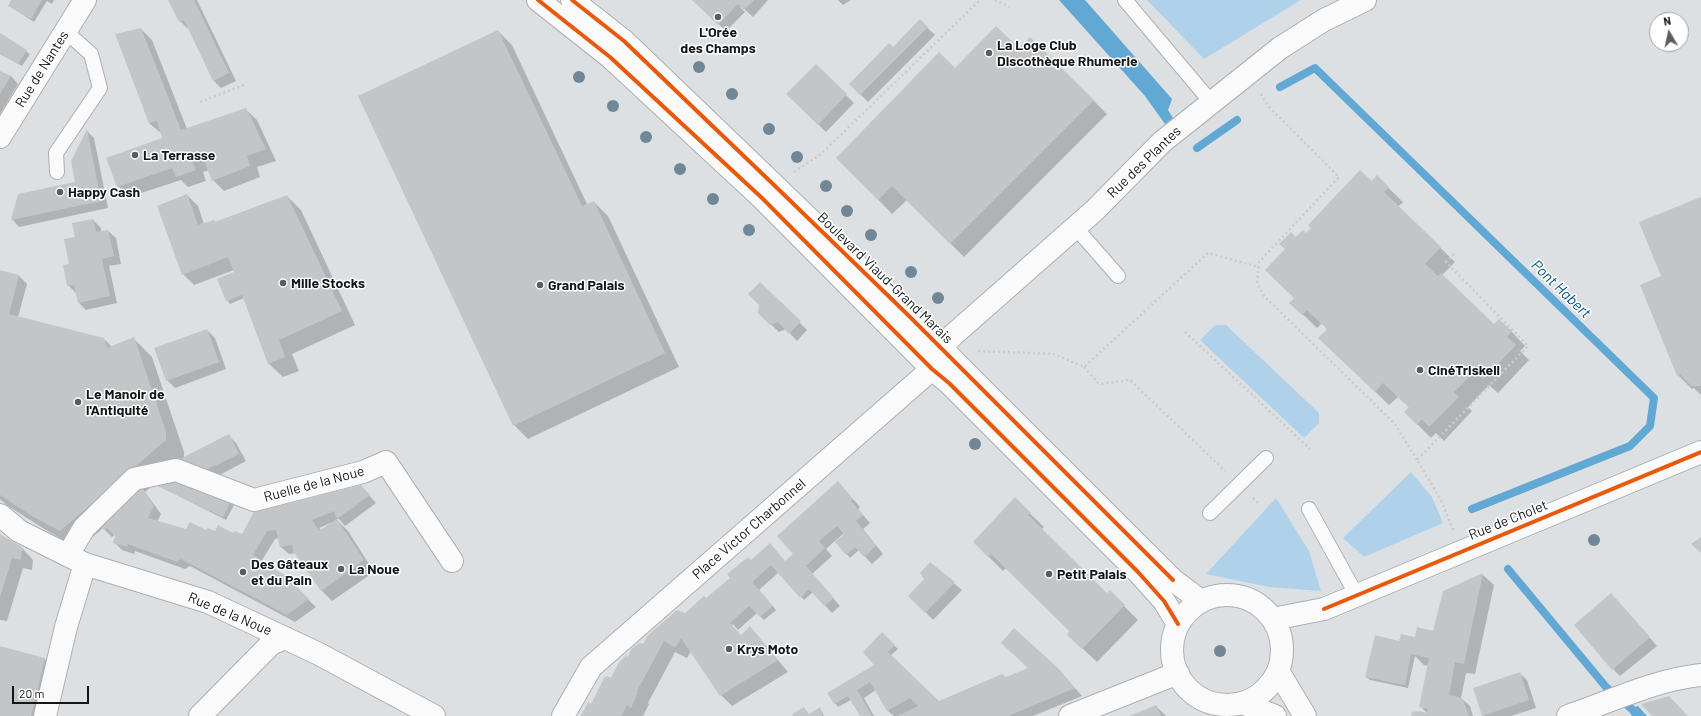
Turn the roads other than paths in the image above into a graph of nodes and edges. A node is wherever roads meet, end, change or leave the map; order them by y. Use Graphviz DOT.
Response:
graph roads {
  1 [pos="85,0"];
  2 [pos="538,0"];
  3 [pos="572,0"];
  4 [pos="1126,0"];
  5 [pos="1365,0"];
  6 [pos="65,31"];
  7 [pos="1211,102"];
  8 [pos="0,137"];
  9 [pos="57,172"];
  10 [pos="1075,228"];
  11 [pos="1118,276"];
  12 [pos="940,348"];
  13 [pos="932,369"];
  14 [pos="1701,452"];
  15 [pos="1266,458"];
  16 [pos="1309,510"];
  17 [pos="1210,513"];
  18 [pos="0,515"];
  19 [pos="76,560"];
  20 [pos="452,561"];
  21 [pos="1356,594"];
  22 [pos="1201,602"];
  23 [pos="1324,609"];
  24 [pos="1273,619"];
  25 [pos="1178,624"];
  26 [pos="285,638"];
  27 [pos="1282,644"];
  28 [pos="1278,671"];
  29 [pos="1178,673"];
  30 [pos="1701,675"];
  31 [pos="1242,702"];
  32 [pos="1578,713"];
  33 [pos="44,716"];
  34 [pos="200,716"];
  35 [pos="434,716"];
  36 [pos="563,716"];
  37 [pos="1070,716"];
  38 [pos="1275,716"];
  39 [pos="1305,716"];
  1 -- 6 [label="main road, Rue de Nantes"];
  2 -- 13 [label="main road, Boulevard Viaud-Grand Marais"];
  3 -- 12 [label="main road, Boulevard Viaud-Grand Marais"];
  4 -- 7 [label="lane"];
  5 -- 7 [label="main road, Rue des Plantes"];
  6 -- 8 [label="main road, Rue de Nantes"];
  6 -- 9 [label="lane"];
  7 -- 10 [label="main road, Rue des Plantes"];
  10 -- 11 [label="lane"];
  10 -- 12 [label="main road, Rue des Plantes"];
  12 -- 13 [label="main road, Place Victor Charbonnel"];
  12 -- 22 [label="main road, Boulevard Viaud-Grand Marais"];
  13 -- 25 [label="main road, Boulevard Viaud-Grand Marais"];
  13 -- 36 [label="main road, Place Victor Charbonnel"];
  14 -- 21 [label="main road, Rue de Cholet"];
  15 -- 17 [label="lane"];
  16 -- 21 [label="lane"];
  18 -- 19 [label="main road, Rue de la Noue"];
  19 -- 20 [label="main road, Ruelle de la Noue"];
  19 -- 26 [label="main road, Rue de la Noue"];
  19 -- 33 [label="main road, Ruelle de la Noue"];
  21 -- 23 [label="main road, Rue de Cholet"];
  22 -- 24 [label="main road"];
  22 -- 25 [label="main road"];
  23 -- 24 [label="main road, Rue de Cholet"];
  23 -- 27 [label="main road, Rue de Cholet"];
  24 -- 27 [label="main road"];
  25 -- 29 [label="main road"];
  26 -- 34 [label="main road"];
  26 -- 35 [label="main road, Rue de la Noue"];
  27 -- 28 [label="main road"];
  28 -- 31 [label="main road"];
  28 -- 39 [label="main road"];
  29 -- 31 [label="main road"];
  29 -- 37 [label="main road"];
  30 -- 32 [label="main road"];
  31 -- 38 [label="main road"];
}
